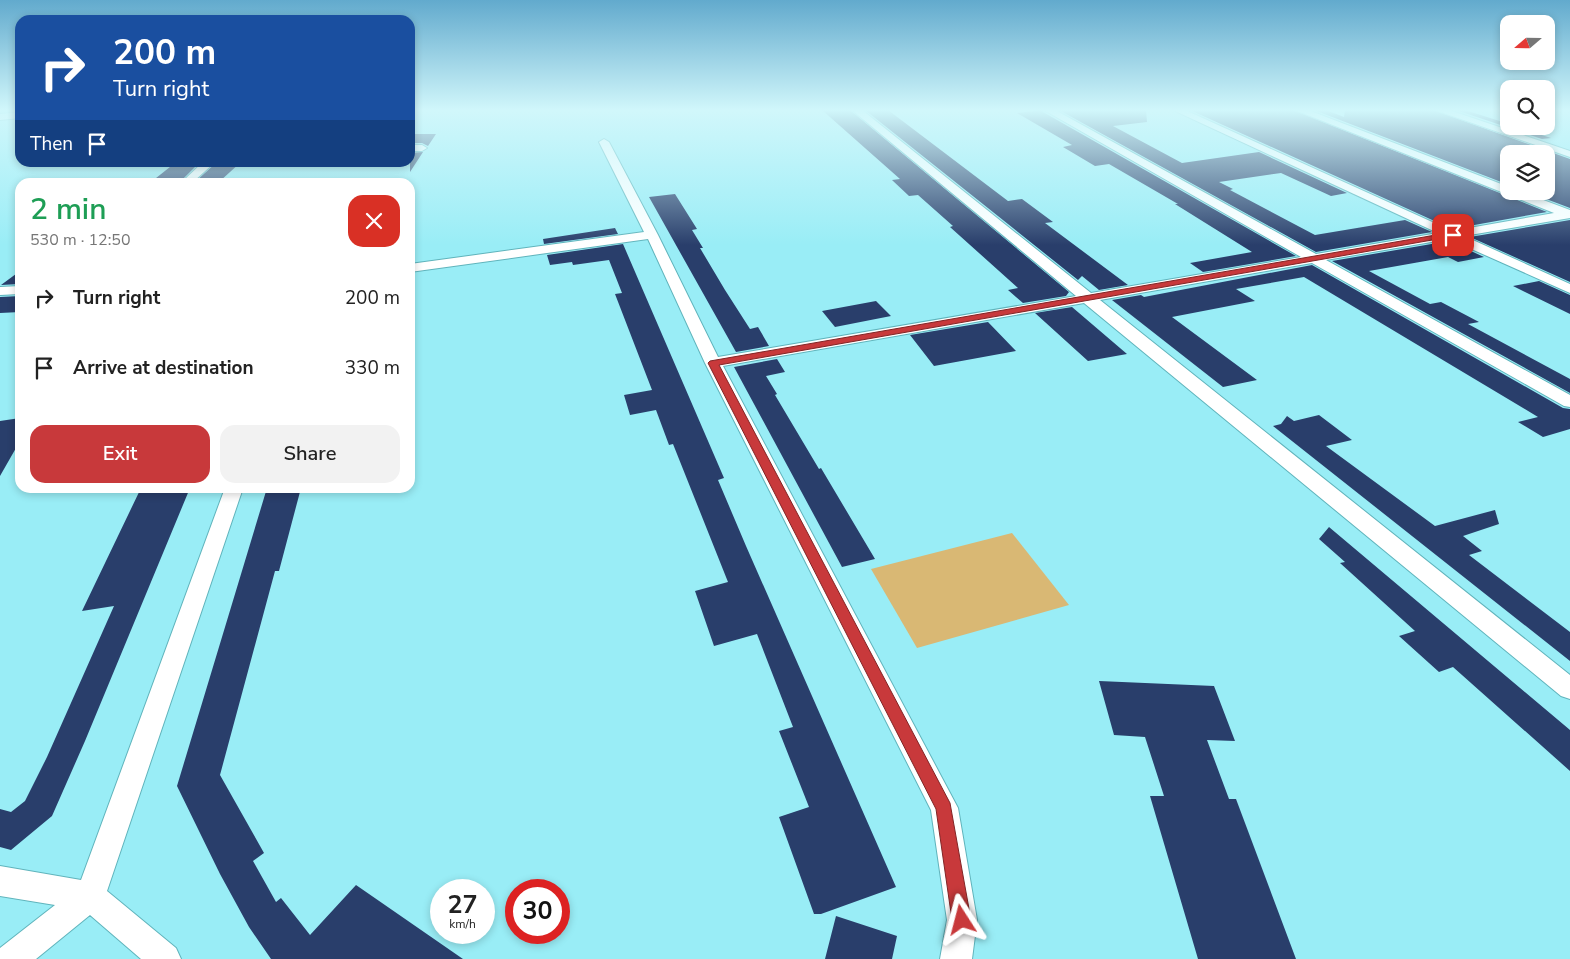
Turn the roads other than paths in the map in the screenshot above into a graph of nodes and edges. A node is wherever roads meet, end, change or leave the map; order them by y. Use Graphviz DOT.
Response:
graph roads {
  1 [pos="611,155"];
  2 [pos="911,155"];
  3 [pos="1129,155"];
  4 [pos="1276,155"];
  5 [pos="1415,155"];
  6 [pos="204,167"];
  7 [pos="192,178"];
  8 [pos="1569,214"];
  9 [pos="652,235"];
  10 [pos="1453,235"];
  11 [pos="1315,258"];
  12 [pos="415,267"];
  13 [pos="1570,289"];
  14 [pos="15,290"];
  15 [pos="0,291"];
  16 [pos="1086,298"];
  17 [pos="713,363"];
  18 [pos="1570,402"];
  19 [pos="232,493"];
  20 [pos="1570,689"];
  21 [pos="0,881"];
  22 [pos="90,896"];
  23 [pos="11,959"];
  24 [pos="165,959"];
  25 [pos="956,959"];
  1 -- 9 [label="street"];
  2 -- 16 [label="street"];
  3 -- 11 [label="street"];
  4 -- 10 [label="street"];
  5 -- 8 [label="street"];
  6 -- 7 [label="street"];
  8 -- 10 [label="street"];
  9 -- 12 [label="street"];
  9 -- 17 [label="street"];
  10 -- 11 [label="street"];
  10 -- 13 [label="street"];
  11 -- 16 [label="street"];
  11 -- 18 [label="street"];
  14 -- 15 [label="street"];
  16 -- 17 [label="street"];
  16 -- 20 [label="street"];
  17 -- 25 [label="street"];
  19 -- 22 [label="street"];
  21 -- 22 [label="street"];
  22 -- 23 [label="street"];
  22 -- 24 [label="street"];
}
